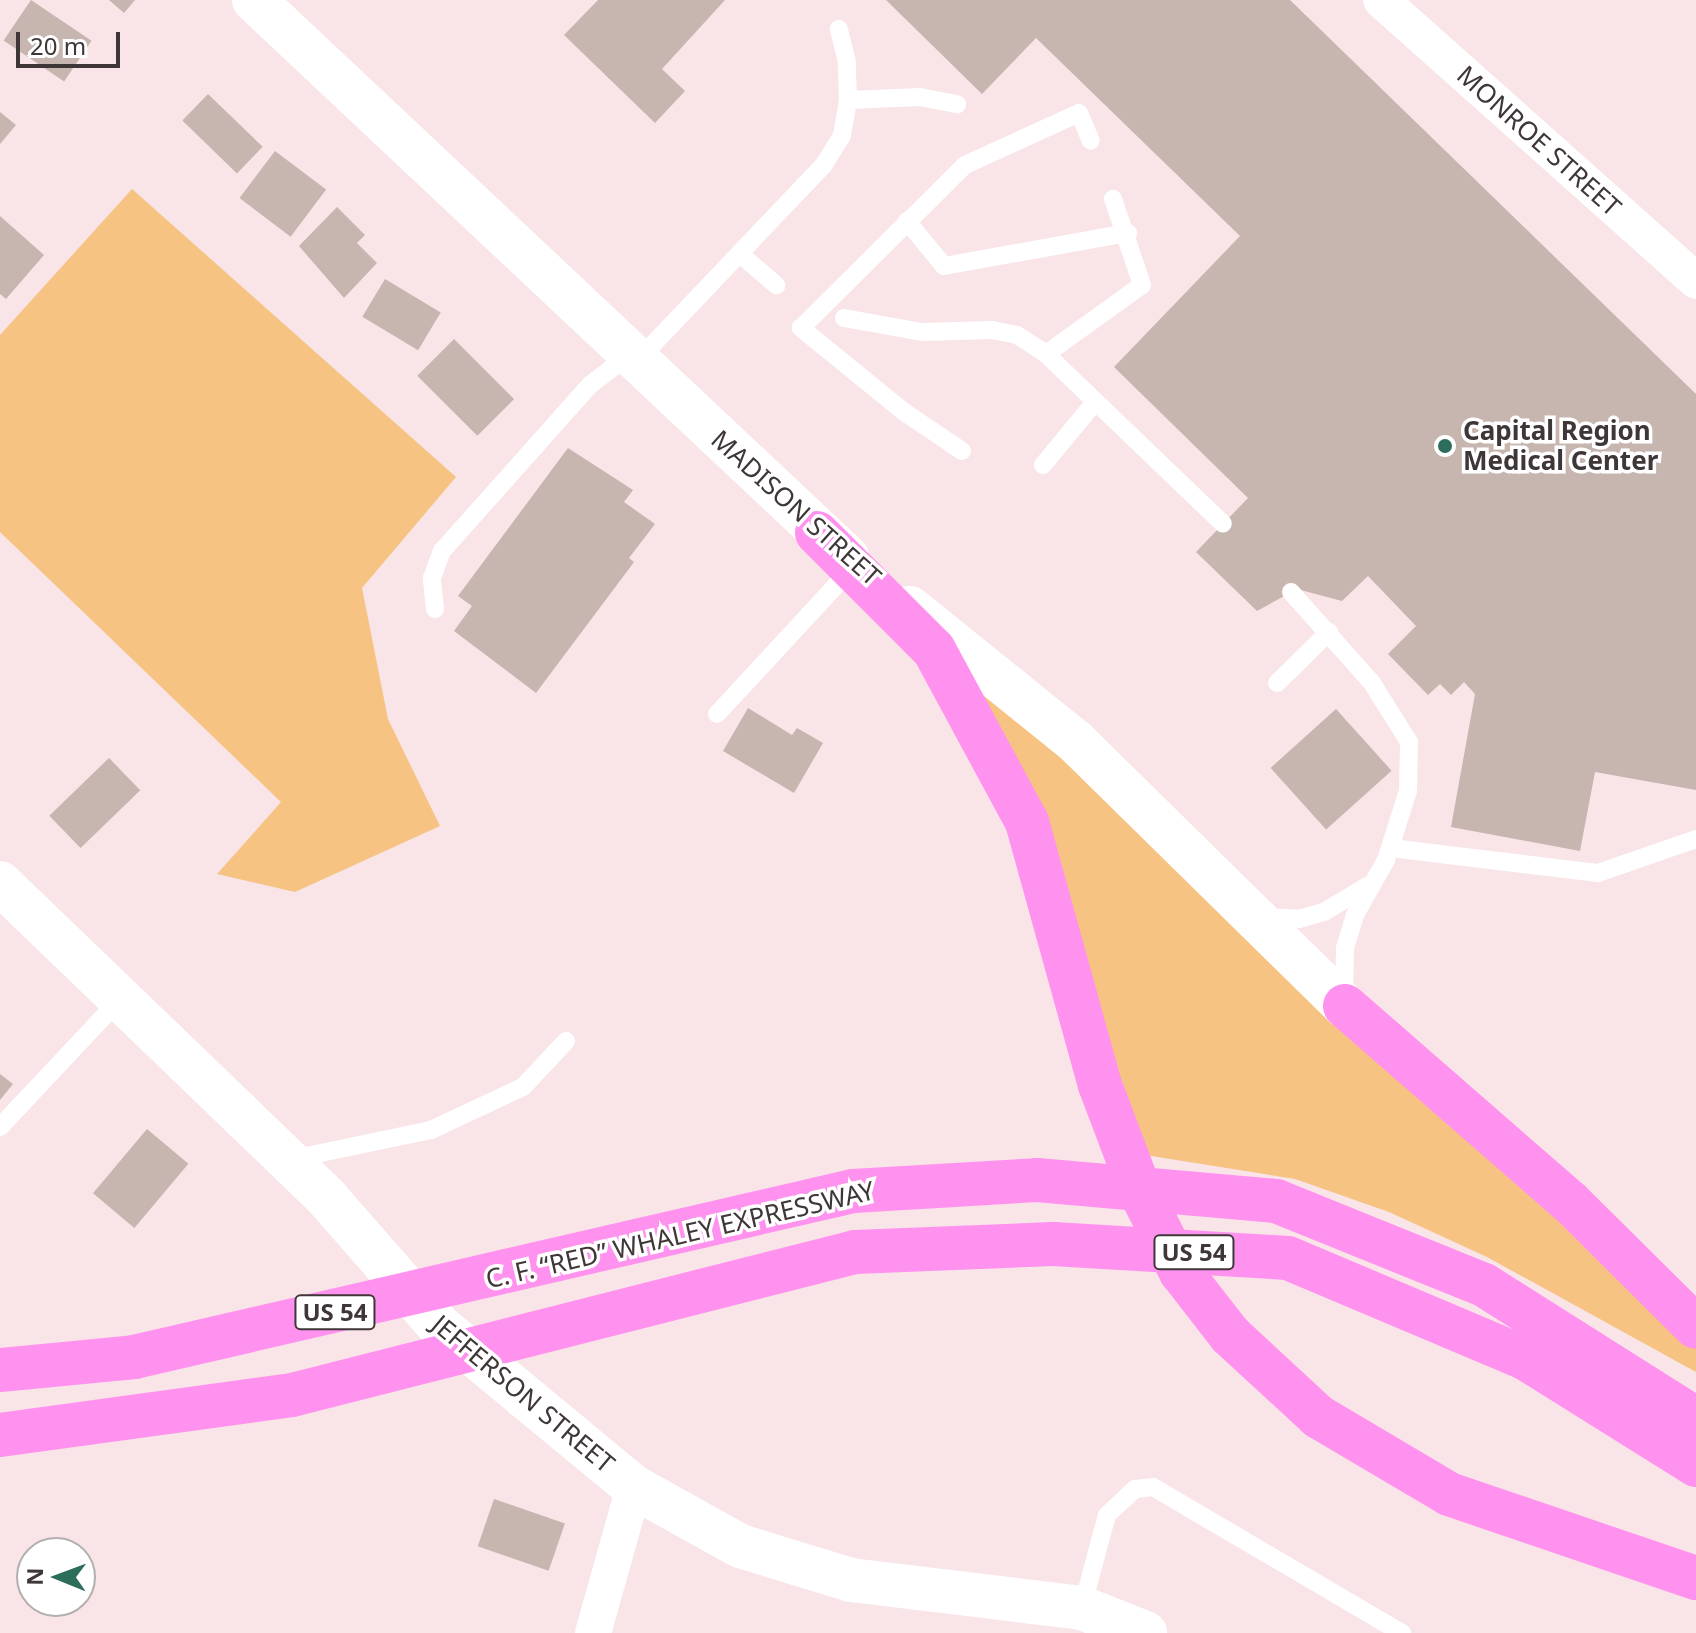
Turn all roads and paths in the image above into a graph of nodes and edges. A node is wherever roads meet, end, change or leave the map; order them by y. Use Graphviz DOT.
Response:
graph roads {
  1 [pos="254,0"];
  2 [pos="1381,0"];
  3 [pos="839,29"];
  4 [pos="848,100"];
  5 [pos="957,104"];
  6 [pos="1091,141"];
  7 [pos="1113,199"];
  8 [pos="907,221"];
  9 [pos="1128,233"];
  10 [pos="740,254"];
  11 [pos="1695,279"];
  12 [pos="776,285"];
  13 [pos="844,318"];
  14 [pos="1046,354"];
  15 [pos="632,358"];
  16 [pos="1095,402"];
  17 [pos="962,451"];
  18 [pos="1043,465"];
  19 [pos="1223,524"];
  20 [pos="817,533"];
  21 [pos="852,568"];
  22 [pos="1291,592"];
  23 [pos="435,609"];
  24 [pos="1329,632"];
  25 [pos="1277,683"];
  26 [pos="717,714"];
  27 [pos="1696,839"];
  28 [pos="1391,848"];
  29 [pos="0,883"];
  30 [pos="1370,885"];
  31 [pos="1250,916"];
  32 [pos="121,998"];
  33 [pos="1345,1006"];
  34 [pos="566,1041"];
  35 [pos="0,1127"];
  36 [pos="289,1160"];
  37 [pos="1696,1327"];
  38 [pos="0,1370"];
  39 [pos="1696,1419"];
  40 [pos="0,1435"];
  41 [pos="1696,1465"];
  42 [pos="634,1487"];
  43 [pos="1696,1578"];
  44 [pos="1082,1608"];
  45 [pos="1392,1631"];
  46 [pos="593,1633"];
  47 [pos="1145,1633"];
  1 -- 15 [label="main road, MADISON STREET"];
  2 -- 11 [label="street, MONROE STREET"];
  3 -- 4 [label="lane"];
  4 -- 5 [label="lane"];
  4 -- 10 [label="lane"];
  6 -- 8 [label="lane"];
  7 -- 9 [label="lane"];
  8 -- 9 [label="lane"];
  8 -- 17 [label="lane"];
  9 -- 14 [label="lane"];
  10 -- 12 [label="lane"];
  10 -- 15 [label="lane"];
  13 -- 14 [label="lane"];
  14 -- 16 [label="lane"];
  15 -- 20 [label="main road, MADISON STREET"];
  15 -- 23 [label="lane"];
  16 -- 18 [label="lane"];
  16 -- 19 [label="lane"];
  20 -- 21 [label="highway"];
  20 -- 31 [label="main road, MADISON STREET"];
  21 -- 26 [label="lane"];
  21 -- 43 [label="highway"];
  22 -- 24 [label="lane"];
  24 -- 25 [label="lane"];
  24 -- 28 [label="lane"];
  27 -- 28 [label="lane"];
  28 -- 30 [label="lane"];
  29 -- 32 [label="main road, JEFFERSON STREET"];
  30 -- 31 [label="lane"];
  30 -- 33 [label="lane"];
  31 -- 33 [label="main road, MADISON STREET"];
  32 -- 35 [label="lane"];
  32 -- 36 [label="main road, JEFFERSON STREET"];
  33 -- 37 [label="highway"];
  34 -- 36 [label="lane"];
  36 -- 42 [label="main road, JEFFERSON STREET"];
  38 -- 39 [label="highway, C. F. “RED” WHALEY EXPRESSWAY / US 54"];
  40 -- 41 [label="highway, US 54"];
  42 -- 44 [label="main road, JEFFERSON STREET"];
  42 -- 46 [label="street"];
  44 -- 45 [label="lane"];
  44 -- 47 [label="main road, JEFFERSON STREET"];
}
